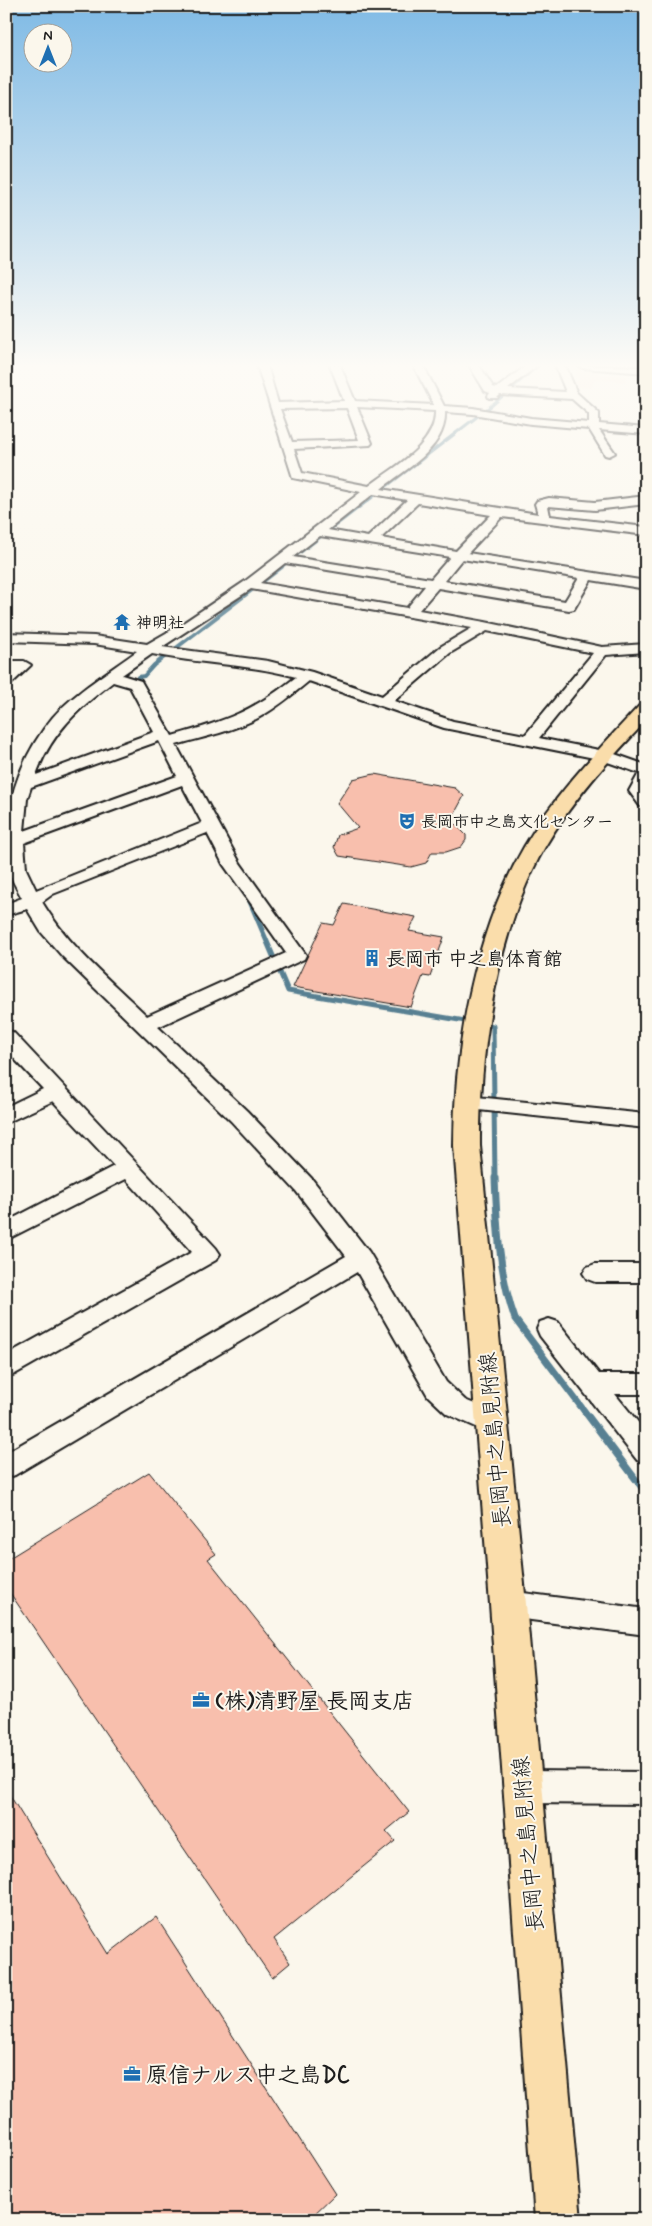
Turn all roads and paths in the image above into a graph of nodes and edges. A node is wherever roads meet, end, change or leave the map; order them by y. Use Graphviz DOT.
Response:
graph roads {
  1 [pos="295,469"];
  2 [pos="398,469"];
  3 [pos="370,490"];
  4 [pos="645,497"];
  5 [pos="415,499"];
  6 [pos="500,512"];
  7 [pos="544,519"];
  8 [pos="646,531"];
  9 [pos="317,532"];
  10 [pos="371,541"];
  11 [pos="459,555"];
  12 [pos="283,559"];
  13 [pos="588,576"];
  14 [pos="248,585"];
  15 [pos="434,585"];
  16 [pos="646,585"];
  17 [pos="410,613"];
  18 [pos="485,626"];
  19 [pos="6,637"];
  20 [pos="646,648"];
  21 [pos="149,649"];
  22 [pos="602,651"];
  23 [pos="6,665"];
  24 [pos="307,675"];
  25 [pos="112,677"];
  26 [pos="6,681"];
  27 [pos="384,702"];
  28 [pos="646,710"];
  29 [pos="166,738"];
  30 [pos="528,741"];
  31 [pos="603,755"];
  32 [pos="646,770"];
  33 [pos="646,774"];
  34 [pos="186,778"];
  35 [pos="25,784"];
  36 [pos="646,802"];
  37 [pos="212,826"];
  38 [pos="15,840"];
  39 [pos="32,901"];
  40 [pos="6,910"];
  41 [pos="145,1025"];
  42 [pos="6,1037"];
  43 [pos="56,1091"];
  44 [pos="467,1103"];
  45 [pos="6,1116"];
  46 [pos="646,1121"];
  47 [pos="129,1168"];
  48 [pos="6,1232"];
  49 [pos="362,1258"];
  50 [pos="595,1273"];
  51 [pos="646,1273"];
  52 [pos="549,1329"];
  53 [pos="6,1368"];
  54 [pos="592,1384"];
  55 [pos="646,1384"];
  56 [pos="492,1423"];
  57 [pos="646,1452"];
  58 [pos="6,1467"];
  59 [pos="508,1604"];
  60 [pos="646,1622"];
  61 [pos="523,1787"];
  62 [pos="646,1788"];
  63 [pos="558,2220"];
  1 -- 3 [label="street"];
  2 -- 3 [label="street"];
  3 -- 5 [label="street"];
  3 -- 9 [label="street"];
  4 -- 7 [label="street"];
  5 -- 6 [label="street"];
  5 -- 10 [label="street"];
  6 -- 7 [label="street"];
  6 -- 11 [label="street"];
  7 -- 8 [label="street"];
  9 -- 10 [label="street"];
  9 -- 12 [label="street"];
  10 -- 11 [label="street"];
  11 -- 13 [label="street"];
  11 -- 15 [label="street"];
  12 -- 14 [label="street"];
  12 -- 15 [label="street"];
  13 -- 15 [label="street"];
  13 -- 16 [label="street"];
  14 -- 17 [label="street"];
  14 -- 21 [label="street"];
  15 -- 17 [label="street"];
  17 -- 18 [label="street"];
  18 -- 22 [label="street"];
  18 -- 27 [label="street"];
  19 -- 21 [label="street"];
  20 -- 22 [label="street"];
  21 -- 24 [label="street"];
  21 -- 25 [label="street"];
  22 -- 30 [label="street"];
  23 -- 26 [label="street"];
  24 -- 27 [label="street"];
  24 -- 29 [label="street"];
  25 -- 29 [label="street"];
  25 -- 35 [label="street"];
  27 -- 30 [label="street"];
  28 -- 31 [label="main road, 長岡中之島見附線"];
  29 -- 34 [label="street"];
  29 -- 35 [label="street"];
  30 -- 31 [label="street"];
  31 -- 32 [label="street"];
  31 -- 44 [label="main road, 長岡中之島見附線"];
  33 -- 36 [label="street"];
  34 -- 37 [label="street"];
  34 -- 38 [label="street"];
  35 -- 38 [label="street"];
  37 -- 39 [label="street"];
  37 -- 41 [label="street"];
  38 -- 39 [label="street"];
  39 -- 40 [label="street"];
  39 -- 41 [label="street"];
  41 -- 49 [label="street"];
  42 -- 43 [label="street"];
  43 -- 45 [label="street"];
  43 -- 47 [label="street"];
  44 -- 46 [label="street"];
  44 -- 56 [label="main road, 長岡中之島見附線"];
  47 -- 48 [label="street"];
  47 -- 53 [label="street"];
  49 -- 56 [label="street"];
  49 -- 58 [label="street"];
  50 -- 51 [label="street"];
  52 -- 54 [label="street"];
  54 -- 55 [label="street"];
  54 -- 57 [label="street"];
  56 -- 59 [label="main road, 長岡中之島見附線"];
  59 -- 60 [label="street"];
  59 -- 61 [label="main road, 長岡中之島見附線"];
  61 -- 62 [label="street"];
  61 -- 63 [label="main road, 長岡中之島見附線"];
}
